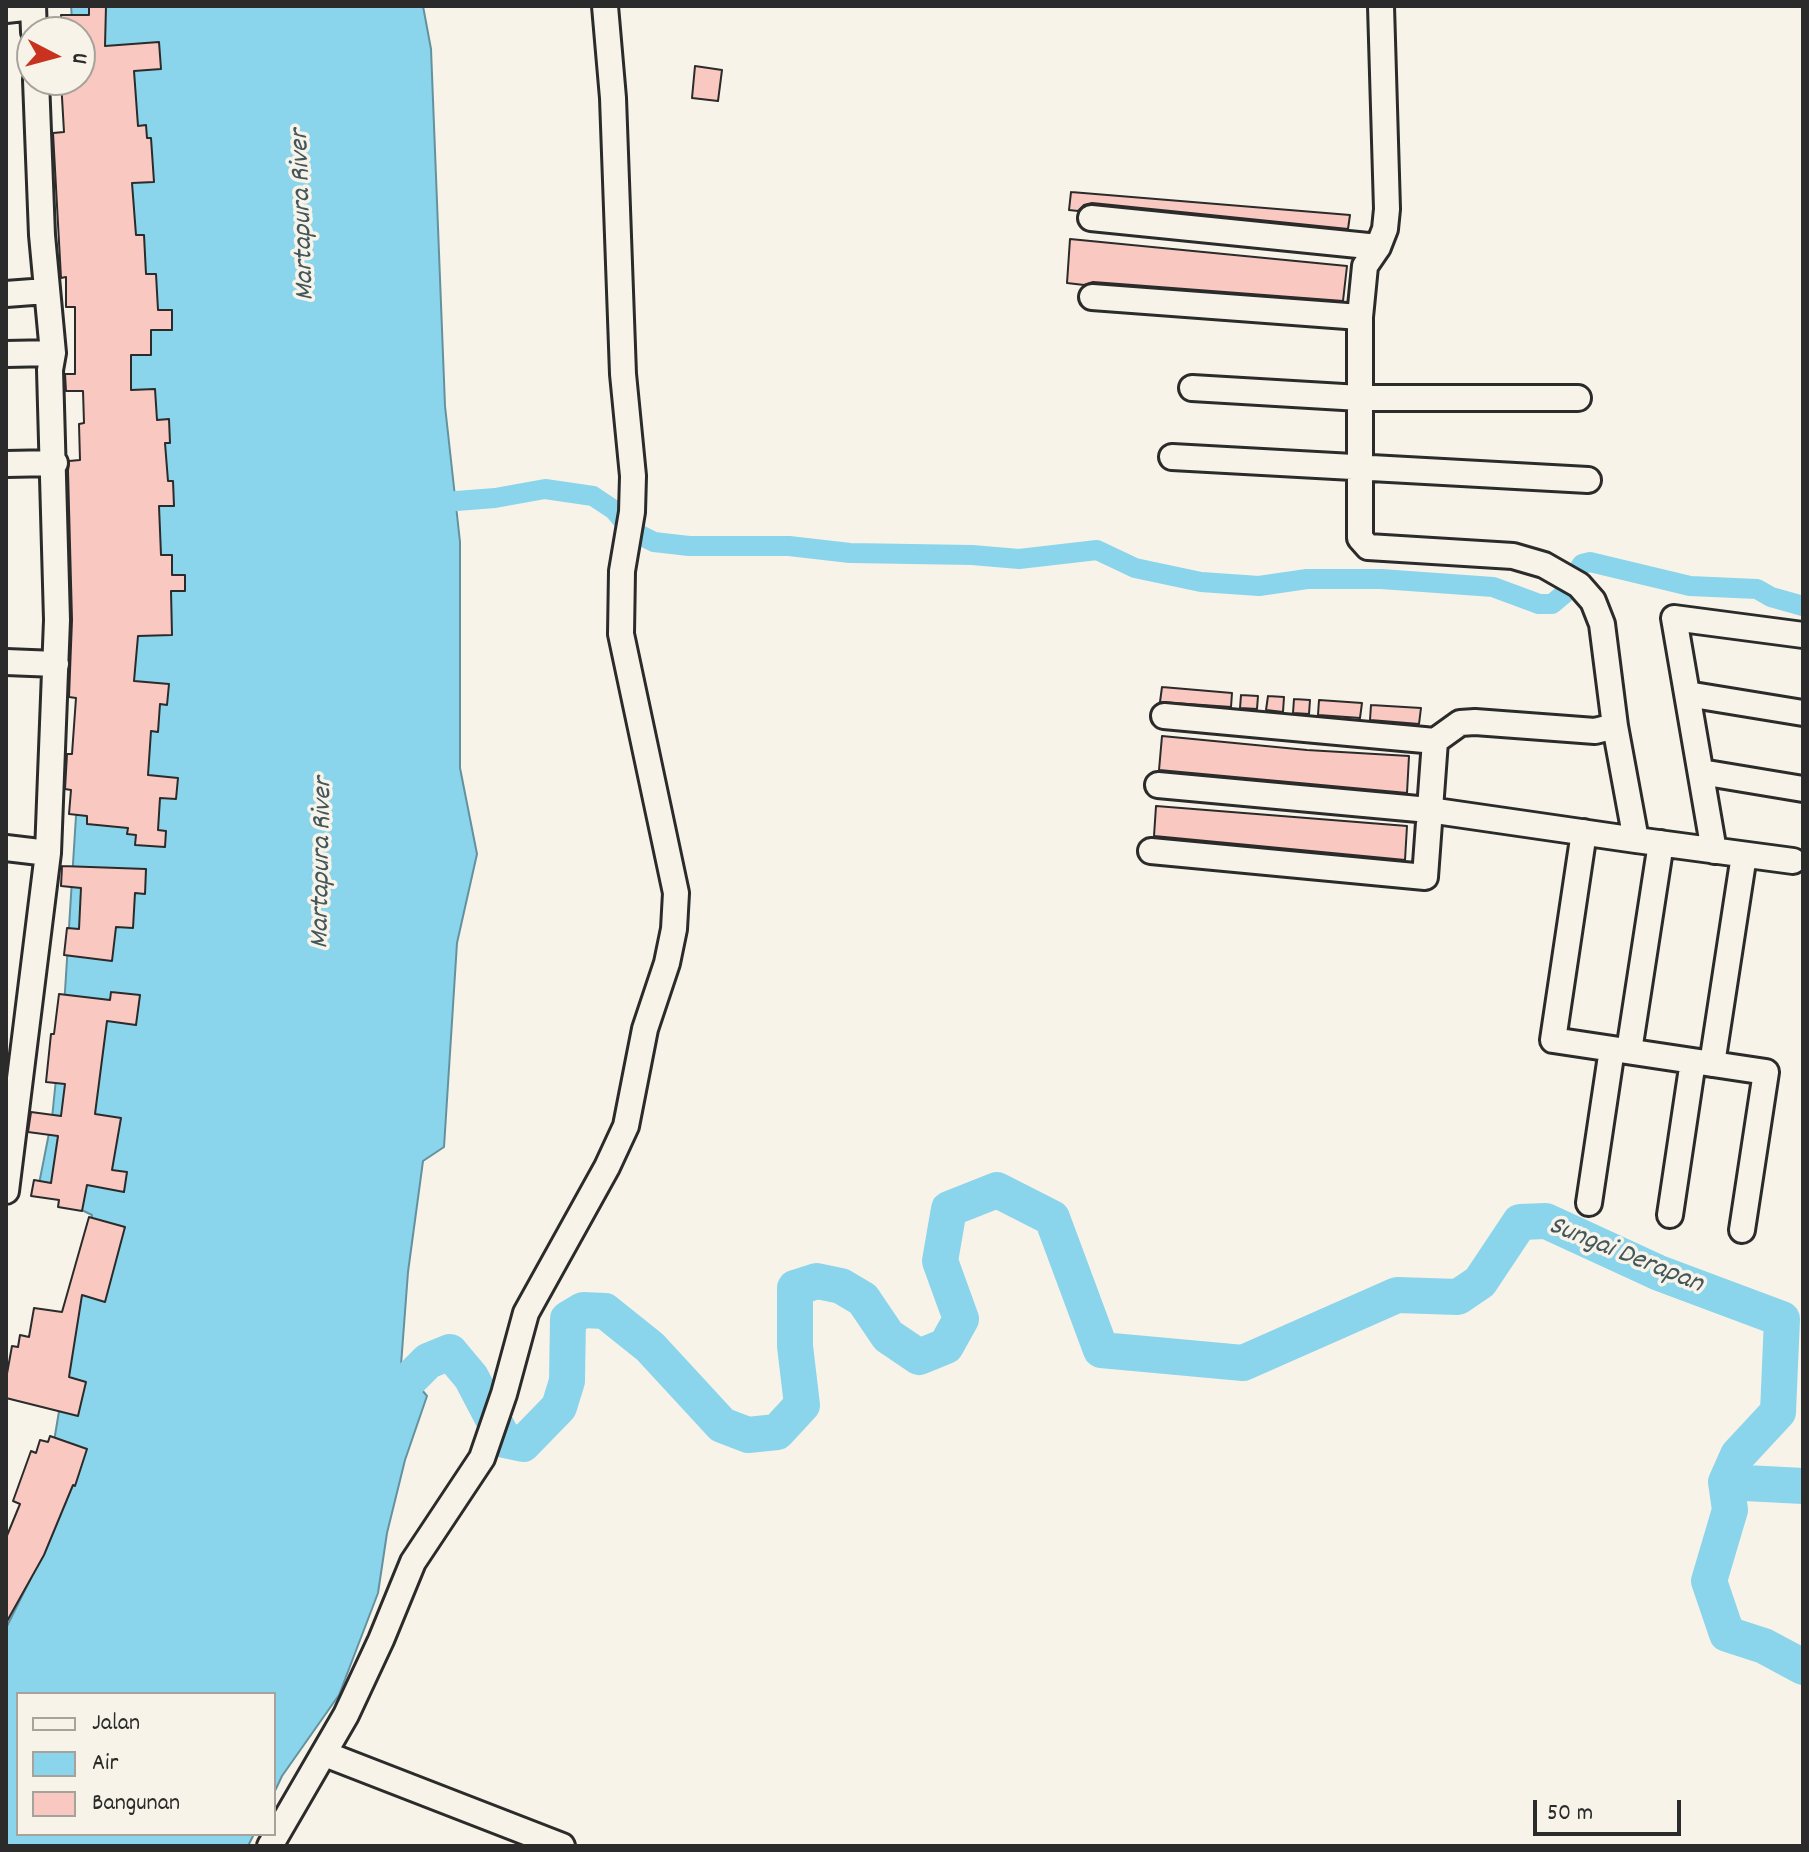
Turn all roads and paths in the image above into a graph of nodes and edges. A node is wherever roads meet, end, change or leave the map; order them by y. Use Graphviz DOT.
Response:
graph roads {
  1 [pos="605,6"];
  2 [pos="1381,6"];
  3 [pos="33,7"];
  4 [pos="6,10"];
  5 [pos="37,96"];
  6 [pos="1091,218"];
  7 [pos="1378,247"];
  8 [pos="46,291"];
  9 [pos="6,294"];
  10 [pos="1092,297"];
  11 [pos="1360,317"];
  12 [pos="53,353"];
  13 [pos="6,354"];
  14 [pos="1192,388"];
  15 [pos="1360,398"];
  16 [pos="1578,398"];
  17 [pos="1172,457"];
  18 [pos="55,463"];
  19 [pos="6,464"];
  20 [pos="1360,469"];
  21 [pos="1588,480"];
  22 [pos="1803,635"];
  23 [pos="6,662"];
  24 [pos="56,664"];
  25 [pos="1687,694"];
  26 [pos="1803,713"];
  27 [pos="1164,716"];
  28 [pos="1615,726"];
  29 [pos="1435,741"];
  30 [pos="1701,772"];
  31 [pos="1158,785"];
  32 [pos="1803,789"];
  33 [pos="1429,810"];
  34 [pos="1584,832"];
  35 [pos="1636,840"];
  36 [pos="1661,843"];
  37 [pos="6,848"];
  38 [pos="1151,851"];
  39 [pos="1714,851"];
  40 [pos="48,853"];
  41 [pos="1744,855"];
  42 [pos="1793,861"];
  43 [pos="1621,1050"];
  44 [pos="1703,1062"];
  45 [pos="6,1191"];
  46 [pos="1589,1203"];
  47 [pos="1670,1215"];
  48 [pos="1742,1230"];
  49 [pos="325,1754"];
  50 [pos="276,1836"];
  51 [pos="562,1846"];
  1 -- 49 [label="street"];
  2 -- 7 [label="street"];
  3 -- 4 [label="street"];
  5 -- 8 [label="street"];
  6 -- 7 [label="street"];
  7 -- 11 [label="street"];
  8 -- 9 [label="street"];
  8 -- 12 [label="street"];
  10 -- 11 [label="street"];
  11 -- 15 [label="street"];
  12 -- 13 [label="street"];
  12 -- 18 [label="street"];
  14 -- 15 [label="street"];
  15 -- 16 [label="street"];
  15 -- 20 [label="street"];
  17 -- 20 [label="street"];
  18 -- 19 [label="street"];
  18 -- 24 [label="street"];
  20 -- 21 [label="street"];
  20 -- 28 [label="street"];
  22 -- 25 [label="street"];
  23 -- 24 [label="street"];
  24 -- 40 [label="street"];
  25 -- 26 [label="street"];
  25 -- 30 [label="street"];
  27 -- 29 [label="street"];
  28 -- 29 [label="street"];
  28 -- 35 [label="street"];
  29 -- 33 [label="street"];
  30 -- 32 [label="street"];
  30 -- 39 [label="street"];
  31 -- 33 [label="street"];
  33 -- 34 [label="street"];
  33 -- 38 [label="street"];
  34 -- 35 [label="street"];
  34 -- 43 [label="street"];
  35 -- 36 [label="street"];
  36 -- 39 [label="street"];
  36 -- 43 [label="street"];
  37 -- 40 [label="street"];
  39 -- 41 [label="street"];
  40 -- 45 [label="street"];
  41 -- 42 [label="street"];
  41 -- 44 [label="street"];
  43 -- 44 [label="street"];
  43 -- 46 [label="street"];
  44 -- 47 [label="street"];
  44 -- 48 [label="street"];
  49 -- 50 [label="street"];
  49 -- 51 [label="street"];
}
